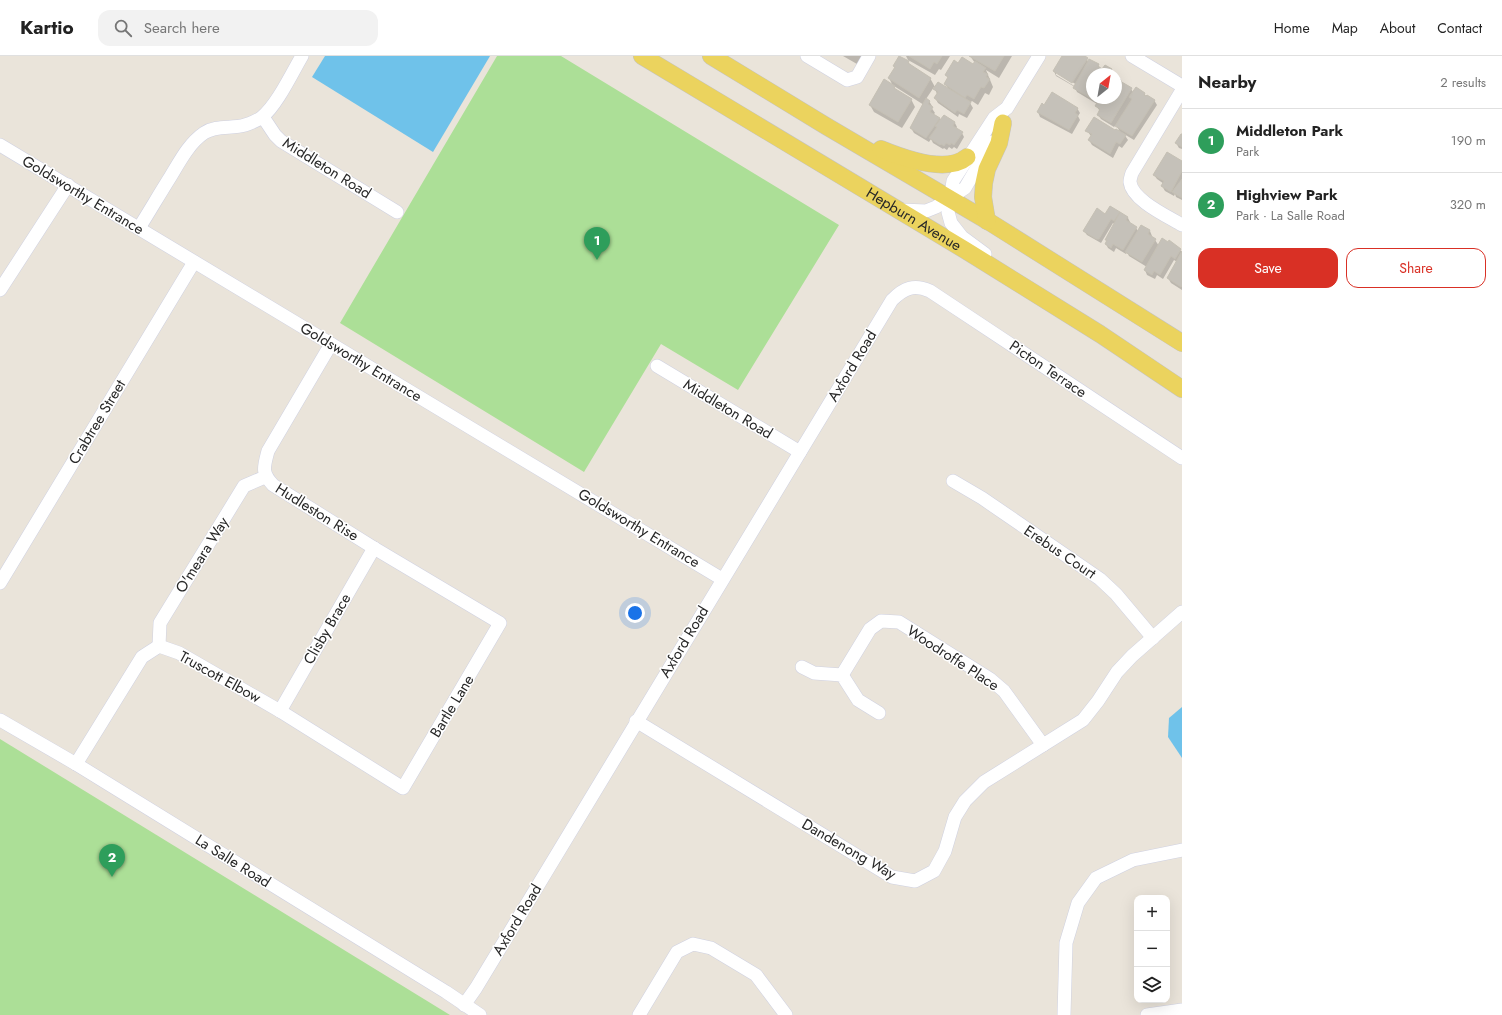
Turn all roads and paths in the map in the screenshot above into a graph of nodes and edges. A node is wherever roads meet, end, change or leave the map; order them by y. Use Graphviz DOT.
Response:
graph roads {
  1 [pos="302,56"];
  2 [pos="642,56"];
  3 [pos="711,56"];
  4 [pos="806,56"];
  5 [pos="869,56"];
  6 [pos="1039,56"];
  7 [pos="1132,56"];
  8 [pos="1182,86"];
  9 [pos="1182,90"];
  10 [pos="1005,115"];
  11 [pos="262,117"];
  12 [pos="826,126"];
  13 [pos="0,145"];
  14 [pos="967,157"];
  15 [pos="68,185"];
  16 [pos="950,198"];
  17 [pos="898,210"];
  18 [pos="397,212"];
  19 [pos="988,221"];
  20 [pos="1182,225"];
  21 [pos="139,228"];
  22 [pos="194,262"];
  23 [pos="911,288"];
  24 [pos="0,290"];
  25 [pos="1068,314"];
  26 [pos="1182,343"];
  27 [pos="331,344"];
  28 [pos="657,366"];
  29 [pos="1182,389"];
  30 [pos="800,452"];
  31 [pos="1182,458"];
  32 [pos="265,477"];
  33 [pos="952,481"];
  34 [pos="374,548"];
  35 [pos="722,578"];
  36 [pos="0,583"];
  37 [pos="1182,612"];
  38 [pos="500,623"];
  39 [pos="1153,638"];
  40 [pos="159,646"];
  41 [pos="802,667"];
  42 [pos="842,675"];
  43 [pos="280,711"];
  44 [pos="879,713"];
  45 [pos="0,720"];
  46 [pos="636,721"];
  47 [pos="1043,745"];
  48 [pos="76,764"];
  49 [pos="403,788"];
  50 [pos="1182,850"];
  51 [pos="464,1004"];
  52 [pos="1182,1010"];
  53 [pos="480,1015"];
  54 [pos="639,1015"];
  55 [pos="786,1015"];
  56 [pos="1064,1015"];
  57 [pos="1147,1015"];
  1 -- 11 [label="street"];
  2 -- 17 [label="main road, Hepburn Avenue"];
  3 -- 12 [label="main road"];
  4 -- 5 [label="street"];
  6 -- 10 [label="street"];
  7 -- 8 [label="street"];
  9 -- 20 [label="street"];
  10 -- 14 [label="street"];
  10 -- 16 [label="street"];
  10 -- 19 [label="main road"];
  11 -- 18 [label="street, Middleton Road"];
  11 -- 21 [label="street"];
  12 -- 14 [label="main road"];
  12 -- 16 [label="main road"];
  13 -- 15 [label="street, Goldsworthy Entrance"];
  14 -- 16 [label="street"];
  15 -- 21 [label="street, Goldsworthy Entrance"];
  15 -- 24 [label="street"];
  16 -- 17 [label="street"];
  16 -- 19 [label="main road"];
  16 -- 25 [label="street"];
  17 -- 25 [label="main road, Hepburn Avenue"];
  19 -- 26 [label="main road"];
  21 -- 22 [label="street, Goldsworthy Entrance"];
  22 -- 27 [label="street, Goldsworthy Entrance"];
  22 -- 36 [label="street, Crabtree Street"];
  23 -- 30 [label="street, Axford Road"];
  23 -- 31 [label="street, Picton Terrace"];
  25 -- 29 [label="main road, Hepburn Avenue"];
  27 -- 32 [label="street, Hudleston Rise"];
  27 -- 35 [label="street, Goldsworthy Entrance"];
  28 -- 30 [label="street, Middleton Road"];
  30 -- 35 [label="street, Axford Road"];
  32 -- 34 [label="street, Hudleston Rise"];
  32 -- 40 [label="street, O'meara Way"];
  33 -- 39 [label="street, Erebus Court"];
  34 -- 38 [label="street, Hudleston Rise"];
  34 -- 43 [label="street, Clisby Brace"];
  35 -- 46 [label="street, Axford Road"];
  37 -- 39 [label="street, Dandenong Way"];
  38 -- 49 [label="street, Bartle Lane"];
  39 -- 47 [label="street, Dandenong Way"];
  40 -- 43 [label="street, Truscott Elbow"];
  40 -- 48 [label="street"];
  41 -- 42 [label="street"];
  42 -- 44 [label="street"];
  42 -- 47 [label="street, Woodroffe Place"];
  43 -- 49 [label="street, Truscott Elbow"];
  45 -- 48 [label="street, La Salle Road"];
  46 -- 47 [label="street, Dandenong Way"];
  46 -- 51 [label="street, Axford Road"];
  48 -- 51 [label="street, La Salle Road"];
  50 -- 56 [label="street"];
  51 -- 53 [label="street, La Salle Road"];
  52 -- 57 [label="street"];
  54 -- 55 [label="street"];
}
